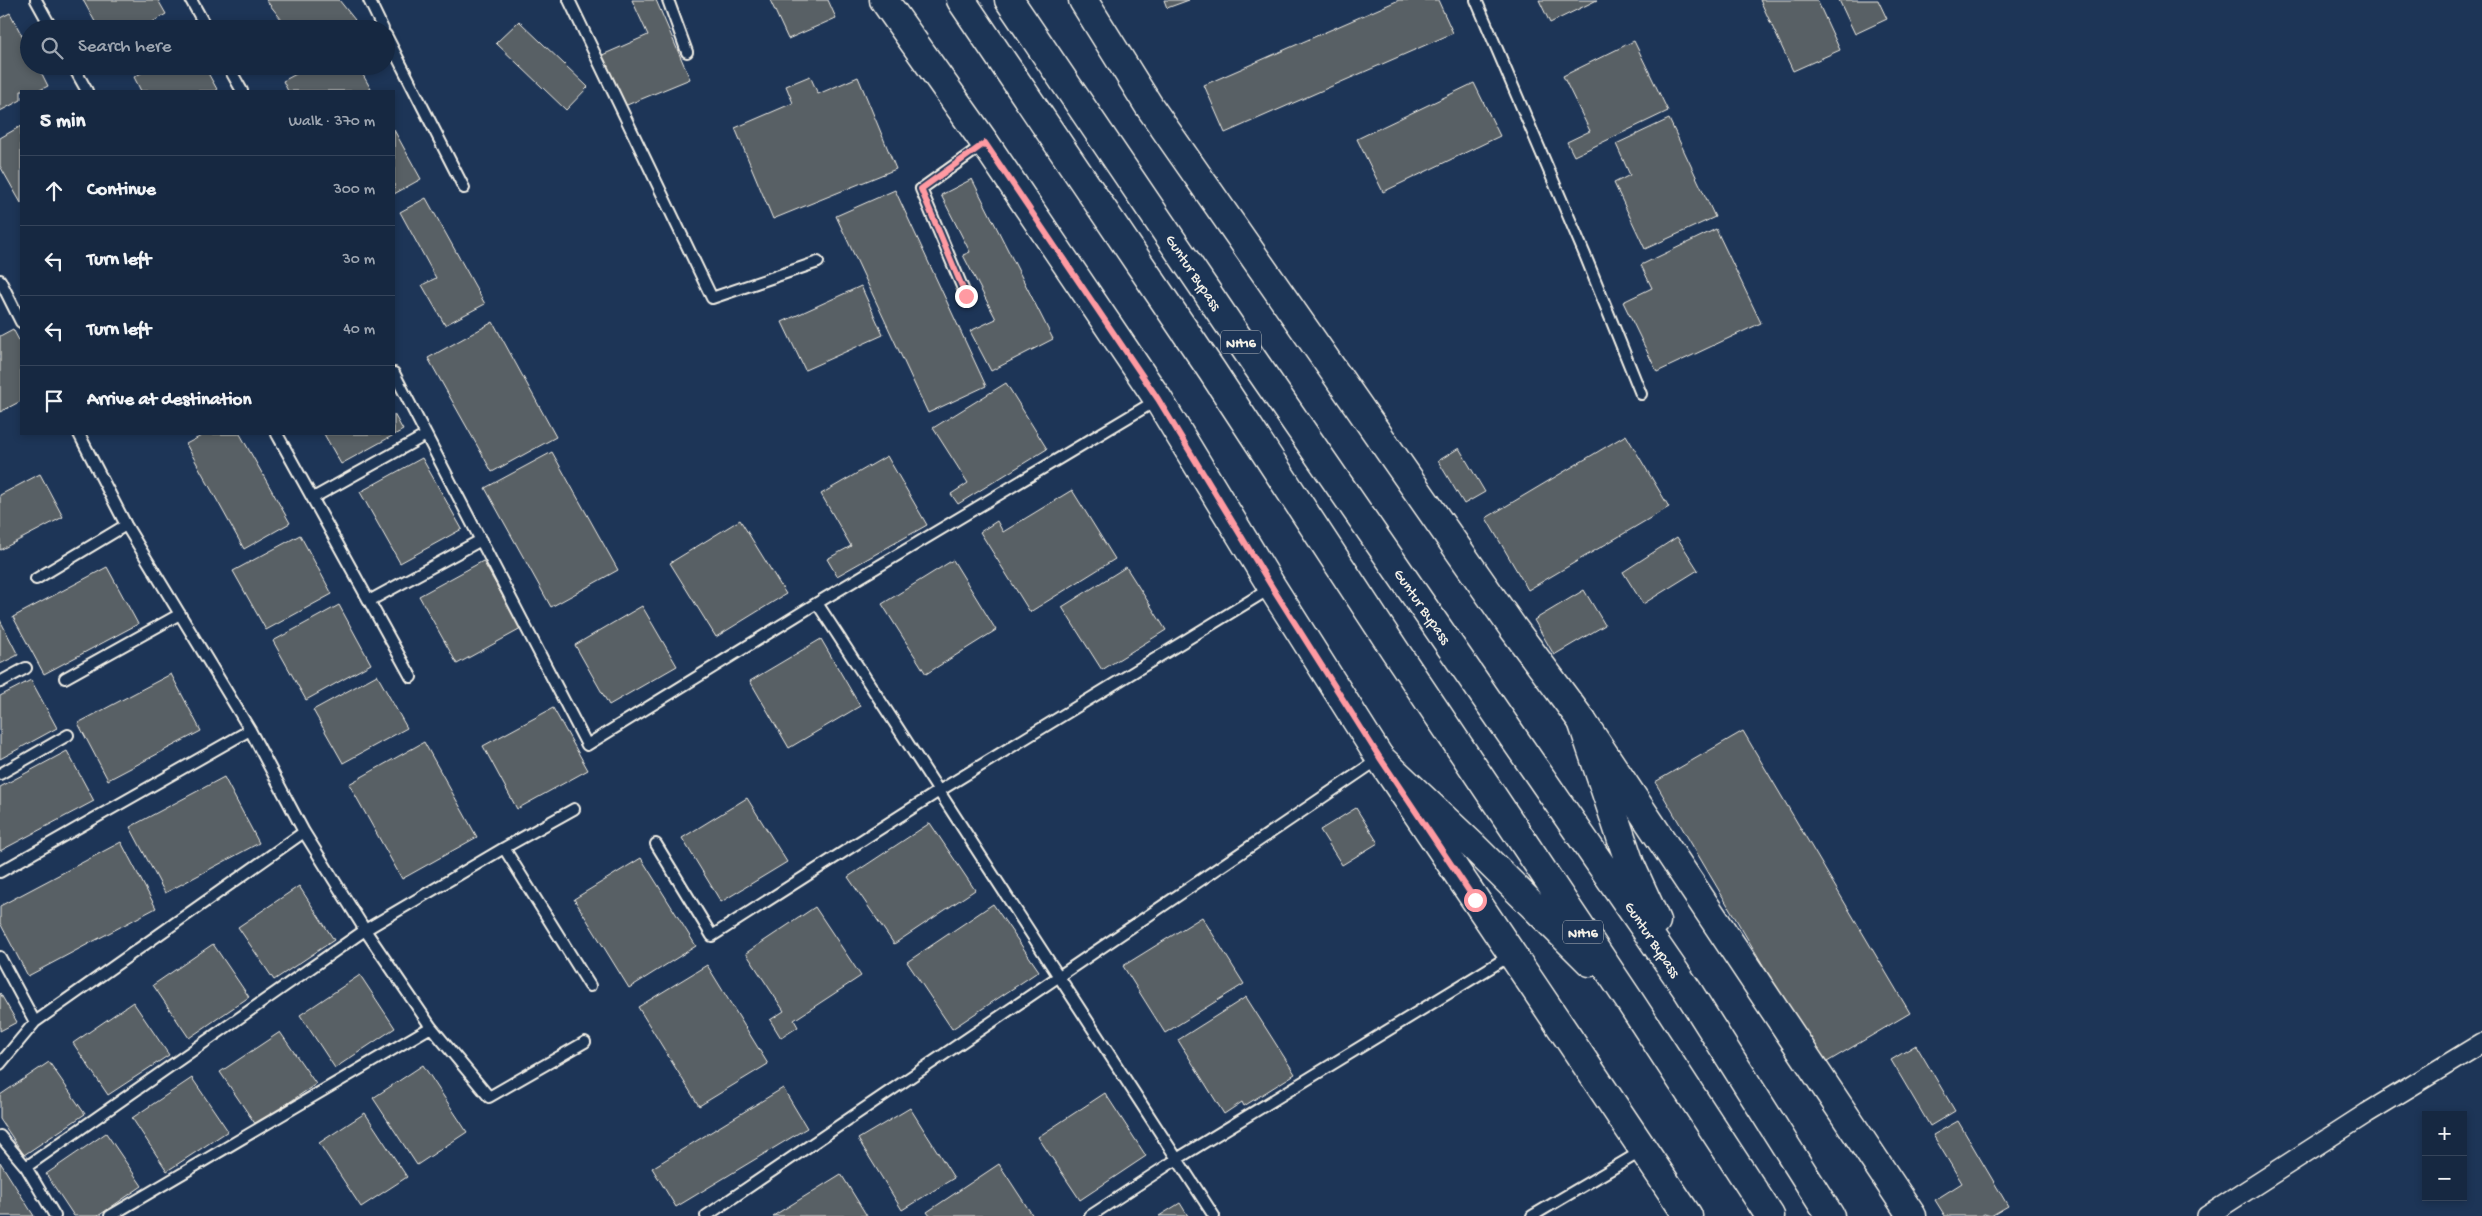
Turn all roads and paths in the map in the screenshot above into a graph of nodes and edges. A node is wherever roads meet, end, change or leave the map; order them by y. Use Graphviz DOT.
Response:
graph roads {
  1 [pos="36,0"];
  2 [pos="191,0"];
  3 [pos="369,0"];
  4 [pos="568,0"];
  5 [pos="668,0"];
  6 [pos="884,0"];
  7 [pos="961,0"];
  8 [pos="1009,0"];
  9 [pos="1083,0"];
  10 [pos="1476,0"];
  11 [pos="47,20"];
  12 [pos="202,20"];
  13 [pos="379,20"];
  14 [pos="688,52"];
  15 [pos="395,53"];
  16 [pos="78,75"];
  17 [pos="233,75"];
  18 [pos="86,90"];
  19 [pos="241,90"];
  20 [pos="985,143"];
  21 [pos="464,188"];
  22 [pos="818,262"];
  23 [pos="0,280"];
  24 [pos="966,296"];
  25 [pos="20,320"];
  26 [pos="395,375"];
  27 [pos="1641,394"];
  28 [pos="1158,399"];
  29 [pos="80,435"];
  30 [pos="278,435"];
  31 [pos="426,435"];
  32 [pos="313,498"];
  33 [pos="126,525"];
  34 [pos="481,540"];
  35 [pos="36,579"];
  36 [pos="1272,587"];
  37 [pos="369,600"];
  38 [pos="817,603"];
  39 [pos="180,614"];
  40 [pos="26,668"];
  41 [pos="65,678"];
  42 [pos="412,678"];
  43 [pos="0,682"];
  44 [pos="1582,721"];
  45 [pos="250,730"];
  46 [pos="68,735"];
  47 [pos="1380,758"];
  48 [pos="0,774"];
  49 [pos="939,791"];
  50 [pos="574,809"];
  51 [pos="304,832"];
  52 [pos="656,844"];
  53 [pos="504,848"];
  54 [pos="0,872"];
  55 [pos="365,930"];
  56 [pos="1511,954"];
  57 [pos="0,957"];
  58 [pos="1059,976"];
  59 [pos="590,986"];
  60 [pos="1688,990"];
  61 [pos="1629,1000"];
  62 [pos="35,1022"];
  63 [pos="431,1027"];
  64 [pos="585,1042"];
  65 [pos="2482,1042"];
  66 [pos="0,1064"];
  67 [pos="0,1136"];
  68 [pos="1643,1151"];
  69 [pos="1178,1159"];
  70 [pos="26,1167"];
  71 [pos="56,1216"];
  72 [pos="110,1216"];
  73 [pos="706,1216"];
  74 [pos="1090,1216"];
  75 [pos="1214,1216"];
  76 [pos="1532,1216"];
  77 [pos="1688,1216"];
  78 [pos="1770,1216"];
  79 [pos="1830,1216"];
  80 [pos="1912,1216"];
  81 [pos="2207,1216"];
  1 -- 11 [label="lane"];
  2 -- 12 [label="lane"];
  3 -- 13 [label="lane"];
  4 -- 22 [label="lane"];
  5 -- 14 [label="lane"];
  6 -- 20 [label="main road"];
  7 -- 61 [label="main road, NH16"];
  8 -- 60 [label="main road, Guntur Bypass / NH16"];
  9 -- 44 [label="main road"];
  10 -- 27 [label="lane"];
  15 -- 21 [label="lane"];
  16 -- 18 [label="lane"];
  17 -- 19 [label="lane"];
  20 -- 24 [label="lane"];
  20 -- 28 [label="main road"];
  23 -- 25 [label="lane"];
  26 -- 31 [label="lane"];
  28 -- 36 [label="main road"];
  28 -- 38 [label="lane"];
  29 -- 33 [label="lane"];
  30 -- 32 [label="lane"];
  31 -- 32 [label="lane"];
  31 -- 34 [label="lane"];
  32 -- 37 [label="lane"];
  33 -- 35 [label="lane"];
  33 -- 39 [label="lane"];
  34 -- 37 [label="lane"];
  34 -- 38 [label="lane"];
  36 -- 47 [label="main road"];
  36 -- 49 [label="lane"];
  37 -- 42 [label="lane"];
  38 -- 49 [label="lane"];
  39 -- 41 [label="lane"];
  39 -- 45 [label="lane"];
  40 -- 43 [label="lane"];
  44 -- 60 [label="main road"];
  44 -- 80 [label="main road"];
  45 -- 51 [label="lane"];
  45 -- 54 [label="lane"];
  46 -- 48 [label="lane"];
  47 -- 56 [label="main road"];
  47 -- 58 [label="lane"];
  47 -- 61 [label="main road"];
  49 -- 52 [label="lane"];
  49 -- 58 [label="lane"];
  50 -- 53 [label="lane"];
  51 -- 55 [label="lane"];
  51 -- 62 [label="lane"];
  53 -- 55 [label="lane"];
  53 -- 59 [label="lane"];
  55 -- 63 [label="lane"];
  55 -- 70 [label="lane"];
  56 -- 68 [label="main road"];
  56 -- 69 [label="lane"];
  57 -- 62 [label="lane"];
  58 -- 69 [label="lane"];
  58 -- 73 [label="lane"];
  60 -- 79 [label="main road, Guntur Bypass / NH16"];
  61 -- 78 [label="main road, NH16"];
  62 -- 66 [label="lane"];
  63 -- 64 [label="lane"];
  63 -- 72 [label="lane"];
  65 -- 81 [label="street"];
  67 -- 70 [label="lane"];
  68 -- 76 [label="lane"];
  68 -- 77 [label="main road"];
  69 -- 74 [label="lane"];
  69 -- 75 [label="lane"];
  70 -- 71 [label="lane"];
}
